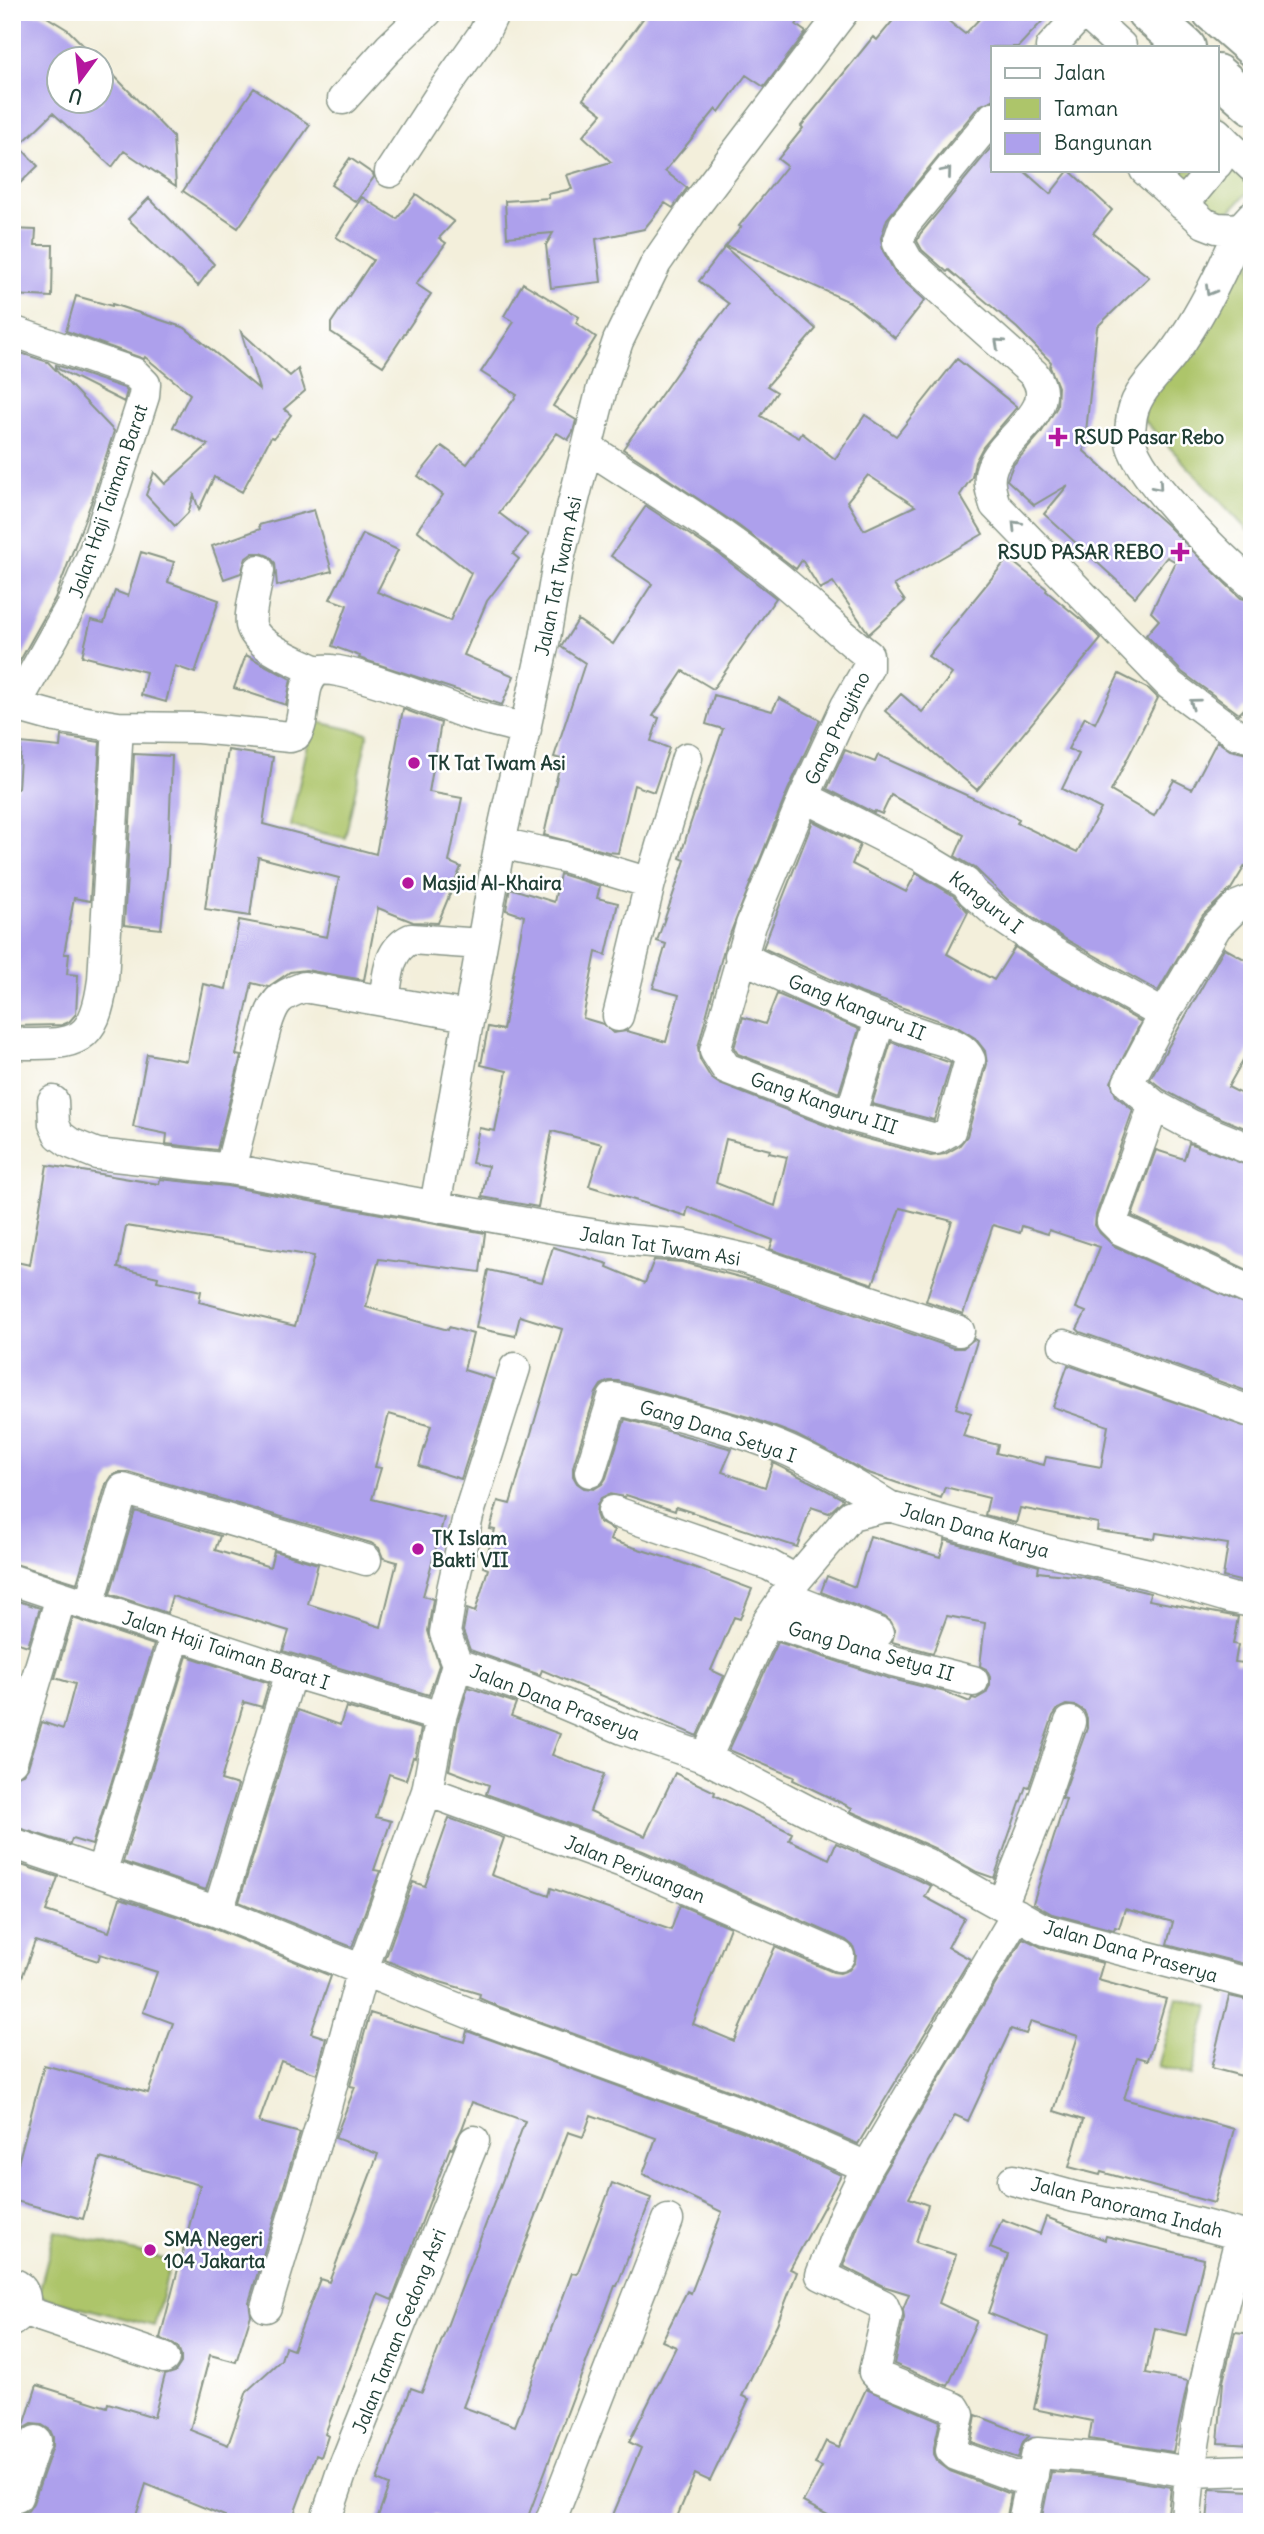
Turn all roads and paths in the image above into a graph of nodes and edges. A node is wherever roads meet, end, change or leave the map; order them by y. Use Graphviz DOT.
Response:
graph roads {
  1 [pos="427,12"];
  2 [pos="494,12"];
  3 [pos="843,12"];
  4 [pos="1083,12"];
  5 [pos="1146,12"];
  6 [pos="1212,12"];
  7 [pos="1052,46"];
  8 [pos="1119,46"];
  9 [pos="1185,46"];
  10 [pos="1252,47"];
  11 [pos="1218,75"];
  12 [pos="343,99"];
  13 [pos="1252,105"];
  14 [pos="991,119"];
  15 [pos="1221,147"];
  16 [pos="1252,167"];
  17 [pos="390,172"];
  18 [pos="1147,172"];
  19 [pos="1210,172"];
  20 [pos="1183,205"];
  21 [pos="1246,223"];
  22 [pos="12,331"];
  23 [pos="587,447"];
  24 [pos="259,570"];
  25 [pos="1252,584"];
  26 [pos="317,671"];
  27 [pos="14,705"];
  28 [pos="118,727"];
  29 [pos="526,729"];
  30 [pos="1252,738"];
  31 [pos="687,758"];
  32 [pos="804,796"];
  33 [pos="500,844"];
  34 [pos="650,883"];
  35 [pos="1252,900"];
  36 [pos="481,944"];
  37 [pos="740,956"];
  38 [pos="384,1001"];
  39 [pos="1164,1015"];
  40 [pos="468,1016"];
  41 [pos="618,1016"];
  42 [pos="880,1020"];
  43 [pos="12,1044"];
  44 [pos="715,1051"];
  45 [pos="970,1060"];
  46 [pos="53,1101"];
  47 [pos="1154,1105"];
  48 [pos="850,1116"];
  49 [pos="1252,1150"];
  50 [pos="230,1169"];
  51 [pos="435,1206"];
  52 [pos="1252,1290"];
  53 [pos="959,1331"];
  54 [pos="1064,1345"];
  55 [pos="515,1368"];
  56 [pos="1252,1412"];
  57 [pos="590,1472"];
  58 [pos="889,1506"];
  59 [pos="612,1511"];
  60 [pos="366,1560"];
  61 [pos="12,1580"];
  62 [pos="790,1588"];
  63 [pos="75,1601"];
  64 [pos="1252,1602"];
  65 [pos="768,1621"];
  66 [pos="878,1633"];
  67 [pos="176,1634"];
  68 [pos="457,1664"];
  69 [pos="291,1672"];
  70 [pos="973,1681"];
  71 [pos="441,1717"];
  72 [pos="1070,1722"];
  73 [pos="706,1758"];
  74 [pos="12,1761"];
  75 [pos="427,1791"];
  76 [pos="12,1843"];
  77 [pos="102,1873"];
  78 [pos="1010,1910"];
  79 [pos="219,1912"];
  80 [pos="839,1956"];
  81 [pos="363,1969"];
  82 [pos="1252,1984"];
  83 [pos="474,2141"];
  84 [pos="867,2167"];
  85 [pos="1013,2180"];
  86 [pos="668,2220"];
  87 [pos="1246,2235"];
  88 [pos="12,2283"];
  89 [pos="266,2307"];
  90 [pos="19,2316"];
  91 [pos="164,2358"];
  92 [pos="36,2441"];
  93 [pos="1035,2464"];
  94 [pos="1252,2469"];
  95 [pos="1189,2472"];
  96 [pos="12,2498"];
  97 [pos="325,2522"];
  98 [pos="550,2522"];
  99 [pos="1023,2522"];
  100 [pos="1186,2522"];
  1 -- 12 [label="street"];
  2 -- 17 [label="street"];
  3 -- 23 [label="street, Jalan Tat Twam Asi"];
  4 -- 7 [label="street"];
  4 -- 8 [label="street"];
  5 -- 9 [label="highway"];
  6 -- 10 [label="highway"];
  11 -- 13 [label="highway"];
  30 -- 14 [label="street, one-way"];
  15 -- 16 [label="street"];
  18 -- 20 [label="street"];
  19 -- 20 [label="street"];
  20 -- 21 [label="street"];
  21 -- 25 [label="street, one-way"];
  22 -- 27 [label="street, Jalan Haji Taiman Barat"];
  23 -- 29 [label="street, Jalan Tat Twam Asi"];
  23 -- 32 [label="street, Gang Prayitno"];
  24 -- 26 [label="street"];
  26 -- 28 [label="street"];
  26 -- 29 [label="street"];
  27 -- 28 [label="street"];
  28 -- 43 [label="street"];
  29 -- 33 [label="street, Jalan Tat Twam Asi"];
  31 -- 34 [label="street"];
  32 -- 37 [label="street, Gang Prayitno"];
  32 -- 39 [label="street, Kanguru I"];
  33 -- 34 [label="street"];
  33 -- 36 [label="street, Jalan Tat Twam Asi"];
  34 -- 41 [label="street"];
  35 -- 39 [label="street"];
  36 -- 38 [label="street"];
  36 -- 40 [label="street, Jalan Tat Twam Asi"];
  37 -- 42 [label="street, Gang Kanguru II"];
  37 -- 44 [label="street, Gang Prayitno"];
  38 -- 40 [label="street"];
  38 -- 50 [label="street"];
  39 -- 47 [label="street"];
  40 -- 51 [label="street, Jalan Tat Twam Asi"];
  42 -- 45 [label="street, Gang Kanguru II"];
  42 -- 48 [label="street"];
  44 -- 48 [label="street, Gang Kanguru III"];
  45 -- 48 [label="street, Gang Kanguru III"];
  46 -- 50 [label="street, Jalan Tat Twam Asi"];
  47 -- 49 [label="street"];
  47 -- 52 [label="street"];
  50 -- 51 [label="street, Jalan Tat Twam Asi"];
  51 -- 53 [label="street, Jalan Tat Twam Asi"];
  54 -- 56 [label="street"];
  55 -- 68 [label="street"];
  57 -- 58 [label="street, Gang Dana Setya I"];
  58 -- 62 [label="street, Jalan Dana Karya"];
  58 -- 64 [label="street, Jalan Dana Karya"];
  59 -- 62 [label="street"];
  60 -- 63 [label="street"];
  61 -- 63 [label="street, Jalan Haji Taiman Barat I"];
  62 -- 65 [label="street, Jalan Dana Karya"];
  62 -- 66 [label="street"];
  63 -- 67 [label="street, Jalan Haji Taiman Barat I"];
  63 -- 74 [label="street"];
  65 -- 70 [label="street, Gang Dana Setya II"];
  65 -- 73 [label="street, Jalan Dana Karya"];
  67 -- 69 [label="street, Jalan Haji Taiman Barat I"];
  67 -- 77 [label="street"];
  68 -- 71 [label="street, Jalan Dana Praserya"];
  68 -- 73 [label="street, Jalan Dana Praserya"];
  69 -- 71 [label="street, Jalan Haji Taiman Barat I"];
  69 -- 79 [label="street"];
  71 -- 75 [label="street, Jalan Dana Praserya"];
  72 -- 78 [label="street"];
  73 -- 78 [label="street, Jalan Dana Praserya"];
  75 -- 80 [label="street, Jalan Perjuangan"];
  75 -- 81 [label="street, Jalan Dana Praserya"];
  76 -- 77 [label="street"];
  77 -- 79 [label="street"];
  78 -- 82 [label="street, Jalan Dana Praserya"];
  78 -- 84 [label="street"];
  79 -- 81 [label="street"];
  81 -- 84 [label="street"];
  81 -- 89 [label="street, Jalan Dana Praserya"];
  83 -- 97 [label="street, Jalan Taman Gedong Asri"];
  84 -- 93 [label="street"];
  85 -- 87 [label="street, Jalan Panorama Indah"];
  86 -- 98 [label="street"];
  87 -- 95 [label="street, Jalan Panorama Indah"];
  88 -- 90 [label="street"];
  90 -- 91 [label="street"];
  92 -- 96 [label="street"];
  93 -- 95 [label="street"];
  93 -- 99 [label="street"];
  94 -- 95 [label="street"];
  95 -- 100 [label="street, Jalan Panorama Indah"];
}
